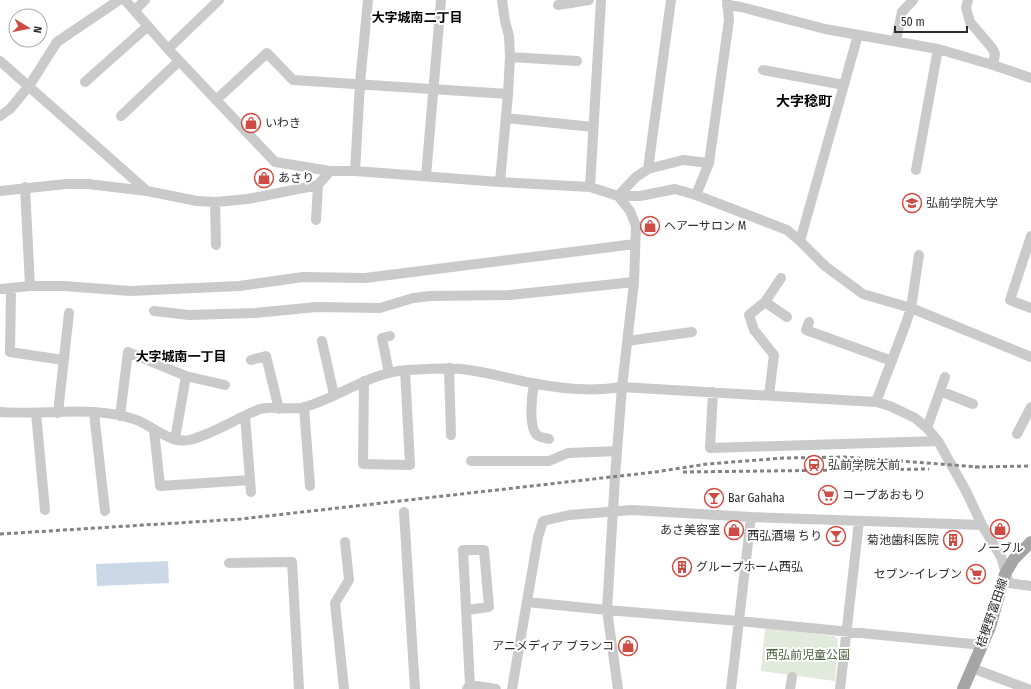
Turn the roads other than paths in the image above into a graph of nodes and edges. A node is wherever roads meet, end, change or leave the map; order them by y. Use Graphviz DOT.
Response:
graph roads {
  1 [pos="119,0"];
  2 [pos="125,0"];
  3 [pos="145,0"];
  4 [pos="219,0"];
  5 [pos="368,0"];
  6 [pos="441,0"];
  7 [pos="502,0"];
  8 [pos="589,0"];
  9 [pos="601,0"];
  10 [pos="671,0"];
  11 [pos="913,0"];
  12 [pos="968,0"];
  13 [pos="727,2"];
  14 [pos="558,5"];
  15 [pos="134,10"];
  16 [pos="148,26"];
  17 [pos="858,35"];
  18 [pos="896,41"];
  19 [pos="168,49"];
  20 [pos="938,50"];
  21 [pos="510,57"];
  22 [pos="0,61"];
  23 [pos="179,61"];
  24 [pos="577,61"];
  25 [pos="993,65"];
  26 [pos="763,70"];
  27 [pos="1031,78"];
  28 [pos="85,82"];
  29 [pos="360,84"];
  30 [pos="844,85"];
  31 [pos="30,86"];
  32 [pos="433,88"];
  33 [pos="508,94"];
  34 [pos="216,100"];
  35 [pos="0,116"];
  36 [pos="121,116"];
  37 [pos="506,118"];
  38 [pos="593,127"];
  39 [pos="709,163"];
  40 [pos="648,169"];
  41 [pos="916,170"];
  42 [pos="330,171"];
  43 [pos="355,171"];
  44 [pos="426,176"];
  45 [pos="500,182"];
  46 [pos="318,184"];
  47 [pos="590,187"];
  48 [pos="25,188"];
  49 [pos="0,191"];
  50 [pos="147,191"];
  51 [pos="696,195"];
  52 [pos="618,196"];
  53 [pos="215,202"];
  54 [pos="316,220"];
  55 [pos="1031,236"];
  56 [pos="800,241"];
  57 [pos="635,244"];
  58 [pos="216,245"];
  59 [pos="919,255"];
  60 [pos="782,278"];
  61 [pos="634,282"];
  62 [pos="30,286"];
  63 [pos="11,288"];
  64 [pos="0,289"];
  65 [pos="765,302"];
  66 [pos="911,308"];
  67 [pos="1031,308"];
  68 [pos="154,311"];
  69 [pos="69,313"];
  70 [pos="787,316"];
  71 [pos="809,322"];
  72 [pos="692,332"];
  73 [pos="390,336"];
  74 [pos="322,341"];
  75 [pos="627,341"];
  76 [pos="1031,357"];
  77 [pos="63,360"];
  78 [pos="251,360"];
  79 [pos="892,361"];
  80 [pos="449,368"];
  81 [pos="405,370"];
  82 [pos="389,372"];
  83 [pos="186,376"];
  84 [pos="945,377"];
  85 [pos="364,381"];
  86 [pos="225,384"];
  87 [pos="534,384"];
  88 [pos="622,387"];
  89 [pos="940,391"];
  90 [pos="713,392"];
  91 [pos="334,395"];
  92 [pos="769,395"];
  93 [pos="876,402"];
  94 [pos="973,404"];
  95 [pos="304,407"];
  96 [pos="1031,407"];
  97 [pos="279,409"];
  98 [pos="0,412"];
  99 [pos="58,413"];
  100 [pos="94,413"];
  101 [pos="36,414"];
  102 [pos="120,416"];
  103 [pos="245,416"];
  104 [pos="927,428"];
  105 [pos="154,430"];
  106 [pos="1017,434"];
  107 [pos="451,435"];
  108 [pos="175,439"];
  109 [pos="549,439"];
  110 [pos="938,441"];
  111 [pos="617,451"];
  112 [pos="471,461"];
  113 [pos="250,480"];
  114 [pos="310,486"];
  115 [pos="251,492"];
  116 [pos="45,510"];
  117 [pos="105,511"];
  118 [pos="613,511"];
  119 [pos="404,512"];
  120 [pos="751,517"];
  121 [pos="859,521"];
  122 [pos="982,525"];
  123 [pos="345,542"];
  124 [pos="1031,542"];
  125 [pos="229,563"];
  126 [pos="1006,574"];
  127 [pos="1031,586"];
  128 [pos="527,602"];
  129 [pos="466,610"];
  130 [pos="607,610"];
  131 [pos="739,621"];
  132 [pos="846,632"];
  133 [pos="982,645"];
  134 [pos="972,668"];
  135 [pos="792,678"];
  136 [pos="468,687"];
  137 [pos="299,689"];
  138 [pos="344,689"];
  139 [pos="415,689"];
  140 [pos="496,689"];
  141 [pos="512,689"];
  142 [pos="618,689"];
  143 [pos="731,689"];
  144 [pos="790,689"];
  145 [pos="840,689"];
  146 [pos="963,689"];
  147 [pos="1028,689"];
  1 -- 31 [label="street"];
  2 -- 15 [label="street"];
  3 -- 15 [label="street"];
  4 -- 19 [label="street"];
  5 -- 29 [label="street"];
  6 -- 32 [label="street"];
  7 -- 21 [label="street"];
  8 -- 14 [label="street"];
  9 -- 38 [label="street"];
  10 -- 40 [label="street"];
  11 -- 18 [label="street"];
  12 -- 25 [label="street"];
  13 -- 17 [label="street"];
  13 -- 39 [label="street"];
  15 -- 16 [label="street"];
  16 -- 19 [label="street"];
  16 -- 28 [label="street"];
  17 -- 18 [label="street"];
  17 -- 30 [label="street"];
  18 -- 20 [label="street"];
  19 -- 23 [label="street"];
  20 -- 25 [label="street"];
  20 -- 41 [label="street"];
  21 -- 24 [label="street"];
  21 -- 33 [label="street"];
  22 -- 31 [label="street"];
  23 -- 34 [label="street"];
  23 -- 36 [label="street"];
  25 -- 27 [label="street"];
  26 -- 30 [label="street"];
  29 -- 32 [label="street"];
  29 -- 34 [label="street"];
  29 -- 43 [label="street"];
  30 -- 56 [label="street"];
  31 -- 35 [label="street"];
  31 -- 50 [label="street"];
  32 -- 33 [label="street"];
  32 -- 44 [label="street"];
  33 -- 37 [label="street"];
  34 -- 42 [label="street"];
  37 -- 38 [label="street"];
  37 -- 45 [label="street"];
  38 -- 47 [label="street"];
  39 -- 40 [label="street"];
  39 -- 51 [label="street"];
  40 -- 52 [label="street"];
  42 -- 43 [label="street"];
  42 -- 46 [label="street"];
  43 -- 44 [label="street"];
  44 -- 45 [label="street"];
  45 -- 47 [label="street"];
  46 -- 53 [label="street"];
  46 -- 54 [label="street"];
  47 -- 52 [label="street"];
  48 -- 49 [label="street"];
  48 -- 50 [label="street"];
  48 -- 62 [label="street"];
  50 -- 53 [label="street"];
  51 -- 52 [label="street"];
  51 -- 56 [label="street"];
  52 -- 57 [label="street"];
  53 -- 58 [label="street"];
  55 -- 67 [label="street"];
  56 -- 66 [label="street"];
  57 -- 61 [label="street"];
  57 -- 62 [label="street"];
  59 -- 66 [label="street"];
  60 -- 65 [label="street"];
  61 -- 68 [label="street"];
  61 -- 75 [label="street"];
  62 -- 63 [label="street"];
  63 -- 64 [label="street"];
  63 -- 77 [label="street"];
  65 -- 70 [label="street"];
  65 -- 92 [label="street"];
  66 -- 76 [label="street"];
  66 -- 79 [label="street"];
  69 -- 77 [label="street"];
  71 -- 79 [label="street"];
  72 -- 75 [label="street"];
  73 -- 82 [label="street"];
  74 -- 91 [label="street"];
  75 -- 88 [label="street"];
  77 -- 99 [label="street"];
  78 -- 97 [label="street"];
  79 -- 93 [label="street"];
  80 -- 81 [label="street"];
  80 -- 87 [label="street"];
  80 -- 107 [label="street"];
  81 -- 82 [label="street"];
  81 -- 85 [label="street"];
  82 -- 85 [label="street"];
  83 -- 86 [label="street"];
  83 -- 102 [label="street"];
  83 -- 108 [label="street"];
  84 -- 89 [label="street"];
  85 -- 91 [label="street"];
  87 -- 88 [label="street"];
  87 -- 109 [label="street"];
  88 -- 90 [label="street"];
  88 -- 111 [label="street"];
  89 -- 94 [label="street"];
  89 -- 104 [label="street"];
  90 -- 92 [label="street"];
  90 -- 110 [label="street"];
  91 -- 95 [label="street"];
  92 -- 93 [label="street"];
  93 -- 104 [label="street"];
  95 -- 97 [label="street"];
  95 -- 114 [label="street"];
  96 -- 106 [label="street"];
  97 -- 103 [label="street"];
  98 -- 101 [label="street"];
  99 -- 100 [label="street"];
  99 -- 101 [label="street"];
  100 -- 102 [label="street"];
  100 -- 117 [label="street"];
  101 -- 116 [label="street"];
  102 -- 105 [label="street"];
  103 -- 108 [label="street"];
  103 -- 113 [label="street"];
  104 -- 110 [label="street"];
  105 -- 108 [label="street"];
  105 -- 113 [label="street"];
  110 -- 122 [label="street"];
  111 -- 112 [label="street"];
  111 -- 118 [label="street"];
  113 -- 115 [label="street"];
  118 -- 120 [label="street"];
  118 -- 128 [label="street"];
  118 -- 130 [label="street"];
  119 -- 139 [label="street"];
  120 -- 121 [label="street"];
  120 -- 131 [label="street"];
  121 -- 122 [label="street"];
  121 -- 132 [label="street"];
  122 -- 126 [label="street"];
  123 -- 138 [label="street"];
  124 -- 126 [label="main road, 桔梗野富田線"];
  125 -- 137 [label="street"];
  126 -- 127 [label="street"];
  126 -- 133 [label="main road, 桔梗野富田線"];
  128 -- 130 [label="street"];
  128 -- 141 [label="street"];
  129 -- 129 [label="street"];
  129 -- 136 [label="street"];
  130 -- 131 [label="street"];
  130 -- 142 [label="street"];
  131 -- 132 [label="street"];
  131 -- 143 [label="street"];
  132 -- 133 [label="street"];
  132 -- 145 [label="street"];
  133 -- 134 [label="main road, 桔梗野富田線"];
  134 -- 146 [label="main road, 桔梗野富田線"];
  134 -- 147 [label="street"];
  135 -- 144 [label="street"];
  136 -- 140 [label="street"];
}
